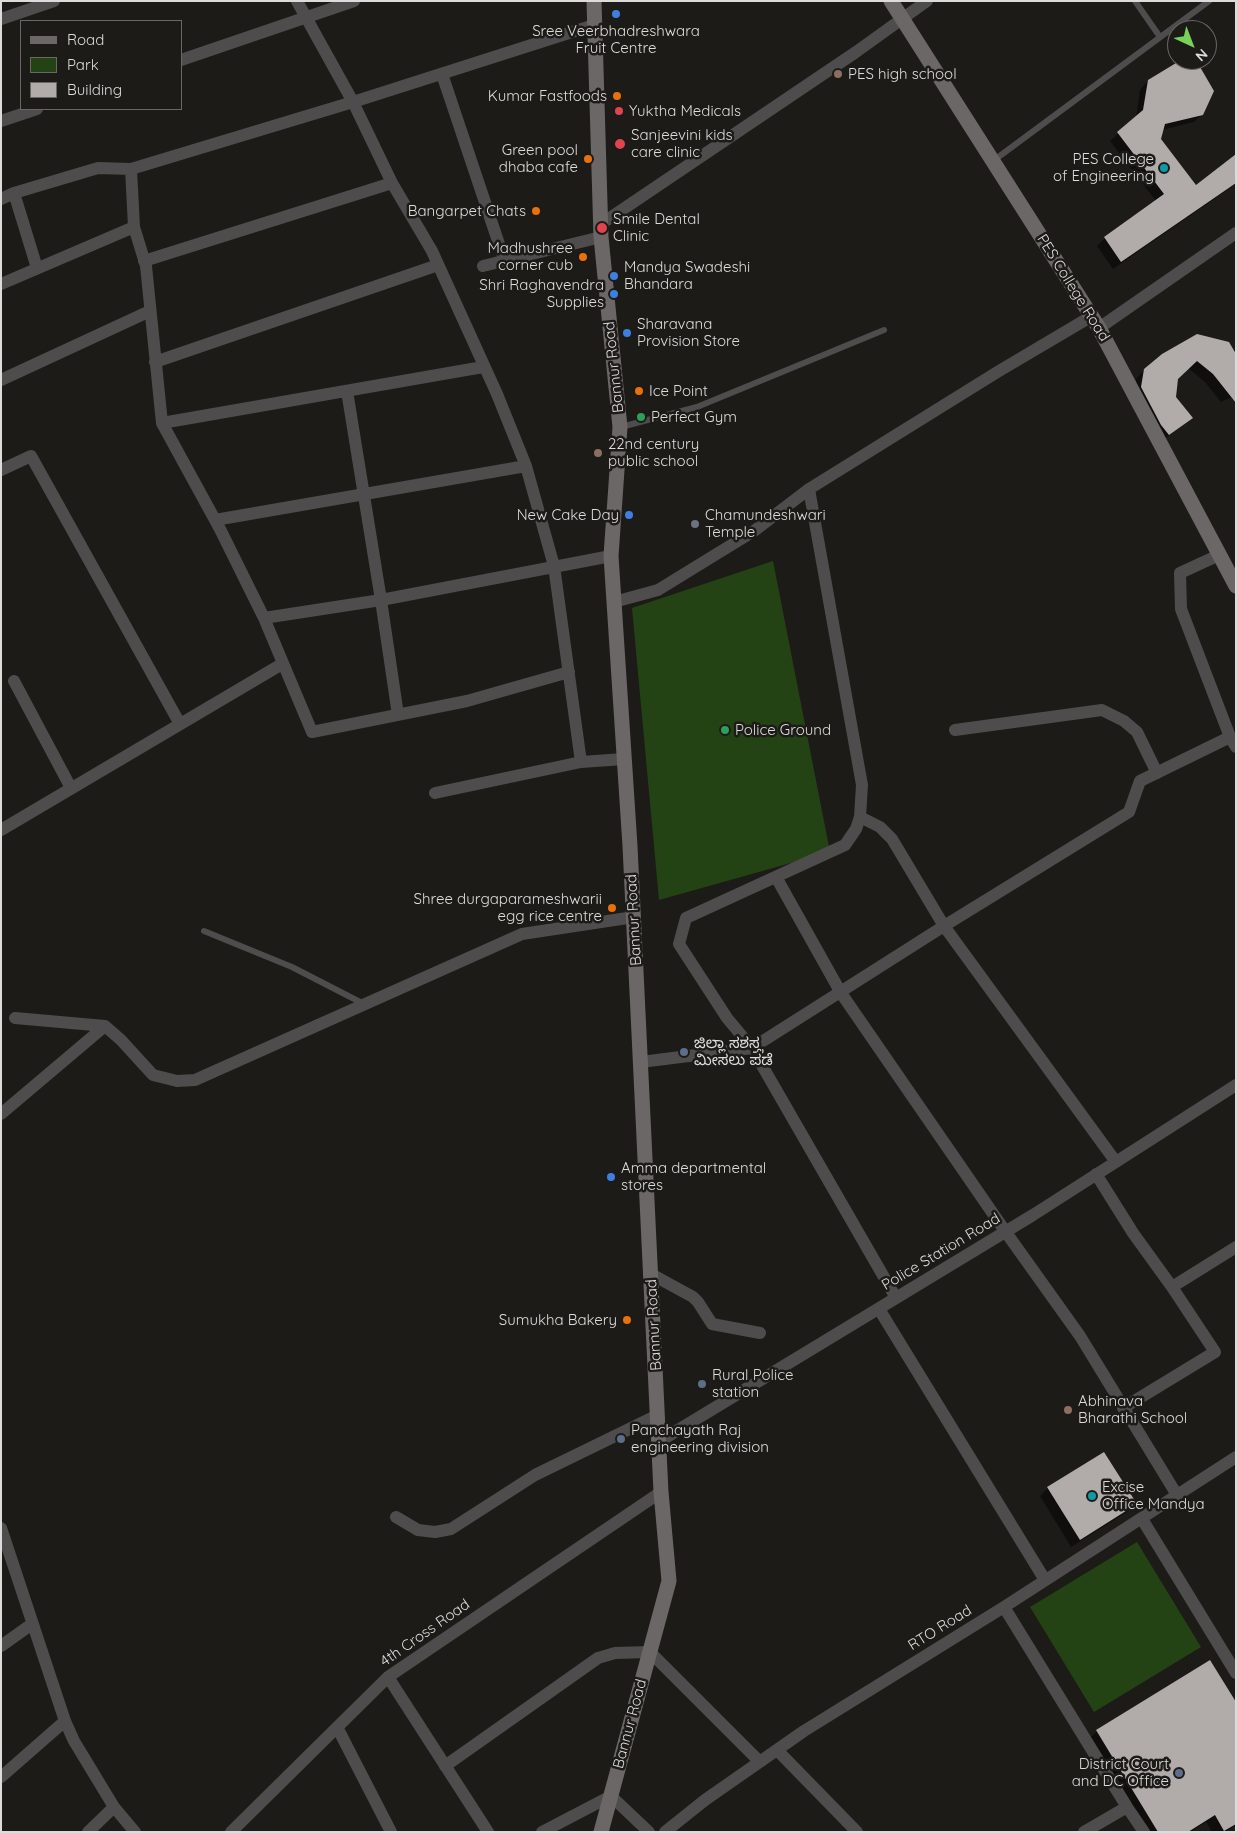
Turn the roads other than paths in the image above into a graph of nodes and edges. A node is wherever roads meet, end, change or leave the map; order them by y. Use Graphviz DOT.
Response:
graph roads {
  1 [pos="54,1"];
  2 [pos="297,1"];
  3 [pos="354,1"];
  4 [pos="594,1"];
  5 [pos="891,1"];
  6 [pos="927,1"];
  7 [pos="1135,1"];
  8 [pos="1209,1"];
  9 [pos="306,18"];
  10 [pos="902,19"];
  11 [pos="1,20"];
  12 [pos="594,25"];
  13 [pos="1160,37"];
  14 [pos="182,60"];
  15 [pos="442,74"];
  16 [pos="353,102"];
  17 [pos="34,110"];
  18 [pos="1,121"];
  19 [pos="993,161"];
  20 [pos="131,169"];
  21 [pos="392,183"];
  22 [pos="14,193"];
  23 [pos="1,199"];
  24 [pos="134,227"];
  25 [pos="601,230"];
  26 [pos="1236,233"];
  27 [pos="144,261"];
  28 [pos="505,262"];
  29 [pos="438,265"];
  30 [pos="483,266"];
  31 [pos="37,268"];
  32 [pos="1,284"];
  33 [pos="150,311"];
  34 [pos="1096,322"];
  35 [pos="884,330"];
  36 [pos="155,362"];
  37 [pos="484,367"];
  38 [pos="1,380"];
  39 [pos="347,391"];
  40 [pos="162,423"];
  41 [pos="620,427"];
  42 [pos="526,466"];
  43 [pos="1,470"];
  44 [pos="809,489"];
  45 [pos="363,494"];
  46 [pos="214,520"];
  47 [pos="1219,555"];
  48 [pos="611,556"];
  49 [pos="554,566"];
  50 [pos="1236,586"];
  51 [pos="382,600"];
  52 [pos="614,602"];
  53 [pos="264,618"];
  54 [pos="282,664"];
  55 [pos="569,672"];
  56 [pos="14,681"];
  57 [pos="398,715"];
  58 [pos="180,724"];
  59 [pos="956,730"];
  60 [pos="1233,742"];
  61 [pos="624,759"];
  62 [pos="581,762"];
  63 [pos="1157,773"];
  64 [pos="71,788"];
  65 [pos="434,793"];
  66 [pos="860,817"];
  67 [pos="1,830"];
  68 [pos="776,878"];
  69 [pos="634,917"];
  70 [pos="944,926"];
  71 [pos="204,931"];
  72 [pos="841,993"];
  73 [pos="365,1005"];
  74 [pos="15,1018"];
  75 [pos="105,1026"];
  76 [pos="752,1048"];
  77 [pos="641,1062"];
  78 [pos="1236,1086"];
  79 [pos="1,1114"];
  80 [pos="1116,1162"];
  81 [pos="1096,1174"];
  82 [pos="1005,1231"];
  83 [pos="1236,1247"];
  84 [pos="651,1274"];
  85 [pos="1172,1287"];
  86 [pos="896,1298"];
  87 [pos="879,1309"];
  88 [pos="760,1333"];
  89 [pos="1123,1408"];
  90 [pos="658,1415"];
  91 [pos="660,1441"];
  92 [pos="1236,1457"];
  93 [pos="661,1492"];
  94 [pos="1177,1495"];
  95 [pos="396,1517"];
  96 [pos="1142,1519"];
  97 [pos="1,1528"];
  98 [pos="4,1547"];
  99 [pos="1045,1580"];
  100 [pos="1004,1607"];
  101 [pos="32,1624"];
  102 [pos="1,1646"];
  103 [pos="650,1652"];
  104 [pos="1236,1673"];
  105 [pos="388,1677"];
  106 [pos="65,1721"];
  107 [pos="337,1727"];
  108 [pos="776,1750"];
  109 [pos="760,1762"];
  110 [pos="445,1766"];
  111 [pos="1,1777"];
  112 [pos="611,1796"];
  113 [pos="114,1807"];
  114 [pos="1127,1807"];
  115 [pos="387,1830"];
  116 [pos="88,1832"];
  117 [pos="135,1832"];
  118 [pos="231,1832"];
  119 [pos="488,1832"];
  120 [pos="542,1832"];
  121 [pos="601,1832"];
  122 [pos="649,1832"];
  123 [pos="665,1832"];
  124 [pos="857,1832"];
  125 [pos="1084,1832"];
  126 [pos="1144,1832"];
  1 -- 11 [label="street"];
  2 -- 9 [label="street"];
  3 -- 9 [label="street"];
  4 -- 12 [label="main road, Bannur Road"];
  5 -- 10 [label="main road, PES College Road"];
  6 -- 10 [label="street"];
  7 -- 13 [label="lane"];
  8 -- 13 [label="lane"];
  9 -- 14 [label="street"];
  9 -- 16 [label="street"];
  10 -- 19 [label="main road, PES College Road"];
  10 -- 25 [label="street"];
  12 -- 15 [label="street"];
  12 -- 25 [label="main road, Bannur Road"];
  13 -- 19 [label="lane"];
  15 -- 16 [label="street"];
  15 -- 28 [label="street"];
  16 -- 20 [label="street"];
  16 -- 21 [label="street"];
  17 -- 18 [label="street"];
  19 -- 34 [label="main road, PES College Road"];
  20 -- 22 [label="street"];
  20 -- 24 [label="street"];
  21 -- 27 [label="street"];
  21 -- 29 [label="street"];
  22 -- 23 [label="street"];
  22 -- 31 [label="street"];
  24 -- 27 [label="street"];
  24 -- 31 [label="street"];
  25 -- 28 [label="street"];
  25 -- 41 [label="main road, Bannur Road"];
  26 -- 34 [label="street"];
  27 -- 33 [label="street"];
  28 -- 30 [label="street"];
  29 -- 36 [label="street"];
  29 -- 37 [label="street"];
  31 -- 32 [label="street"];
  33 -- 36 [label="street"];
  33 -- 38 [label="street"];
  34 -- 44 [label="street"];
  34 -- 47 [label="main road, PES College Road"];
  35 -- 41 [label="lane"];
  36 -- 40 [label="street"];
  37 -- 39 [label="street"];
  37 -- 42 [label="street"];
  39 -- 40 [label="street"];
  39 -- 45 [label="street"];
  40 -- 46 [label="street"];
  41 -- 48 [label="main road, Bannur Road"];
  42 -- 45 [label="street"];
  42 -- 49 [label="street"];
  43 -- 58 [label="street"];
  44 -- 52 [label="street"];
  44 -- 66 [label="street"];
  45 -- 46 [label="street"];
  45 -- 51 [label="street"];
  46 -- 53 [label="street"];
  47 -- 50 [label="main road, PES College Road"];
  47 -- 60 [label="street"];
  48 -- 49 [label="street"];
  48 -- 52 [label="main road, Bannur Road"];
  49 -- 51 [label="street"];
  49 -- 55 [label="street"];
  51 -- 53 [label="street"];
  51 -- 57 [label="street"];
  52 -- 61 [label="main road, Bannur Road"];
  53 -- 54 [label="street"];
  54 -- 57 [label="street"];
  54 -- 58 [label="street"];
  55 -- 57 [label="street"];
  55 -- 62 [label="street"];
  56 -- 64 [label="street"];
  58 -- 64 [label="street"];
  59 -- 63 [label="street"];
  60 -- 63 [label="street"];
  61 -- 62 [label="street"];
  61 -- 69 [label="main road, Bannur Road"];
  62 -- 65 [label="street"];
  63 -- 70 [label="street"];
  64 -- 67 [label="street"];
  66 -- 68 [label="street"];
  66 -- 70 [label="street"];
  68 -- 72 [label="street"];
  68 -- 76 [label="street"];
  69 -- 73 [label="street"];
  69 -- 77 [label="main road, Bannur Road"];
  70 -- 72 [label="street"];
  70 -- 80 [label="street"];
  71 -- 73 [label="lane"];
  72 -- 76 [label="street"];
  72 -- 82 [label="street"];
  73 -- 75 [label="street"];
  74 -- 75 [label="street"];
  75 -- 79 [label="street"];
  76 -- 77 [label="street"];
  76 -- 86 [label="street"];
  77 -- 84 [label="main road, Bannur Road"];
  78 -- 80 [label="street, Police Station Road"];
  80 -- 81 [label="street, Police Station Road"];
  81 -- 82 [label="street, Police Station Road"];
  81 -- 85 [label="street"];
  82 -- 86 [label="street, Police Station Road"];
  82 -- 89 [label="street"];
  83 -- 85 [label="street"];
  84 -- 88 [label="street"];
  84 -- 90 [label="main road, Bannur Road"];
  85 -- 89 [label="street"];
  86 -- 87 [label="street, Police Station Road"];
  87 -- 91 [label="street, Police Station Road"];
  87 -- 99 [label="street"];
  89 -- 94 [label="street"];
  90 -- 91 [label="main road, Bannur Road"];
  90 -- 95 [label="street"];
  91 -- 93 [label="main road, Bannur Road"];
  92 -- 94 [label="street, RTO Road"];
  93 -- 103 [label="main road, Bannur Road"];
  93 -- 105 [label="street, 4th Cross Road"];
  94 -- 96 [label="street, RTO Road"];
  96 -- 99 [label="street, RTO Road"];
  96 -- 104 [label="street"];
  97 -- 98 [label="street"];
  98 -- 101 [label="street"];
  99 -- 100 [label="street, RTO Road"];
  100 -- 108 [label="street, RTO Road"];
  100 -- 114 [label="street"];
  101 -- 102 [label="street"];
  101 -- 106 [label="street"];
  103 -- 109 [label="street"];
  103 -- 110 [label="street"];
  103 -- 112 [label="main road, Bannur Road"];
  105 -- 107 [label="street, 4th Cross Road"];
  105 -- 110 [label="street"];
  106 -- 111 [label="street"];
  106 -- 113 [label="street"];
  107 -- 115 [label="street"];
  107 -- 118 [label="street, 4th Cross Road"];
  108 -- 109 [label="street, RTO Road"];
  108 -- 124 [label="street"];
  109 -- 123 [label="street, RTO Road"];
  110 -- 119 [label="street"];
  112 -- 120 [label="street"];
  112 -- 121 [label="main road, Bannur Road"];
  112 -- 122 [label="street"];
  113 -- 116 [label="street"];
  113 -- 117 [label="street"];
  114 -- 125 [label="street"];
  114 -- 126 [label="street"];
}
